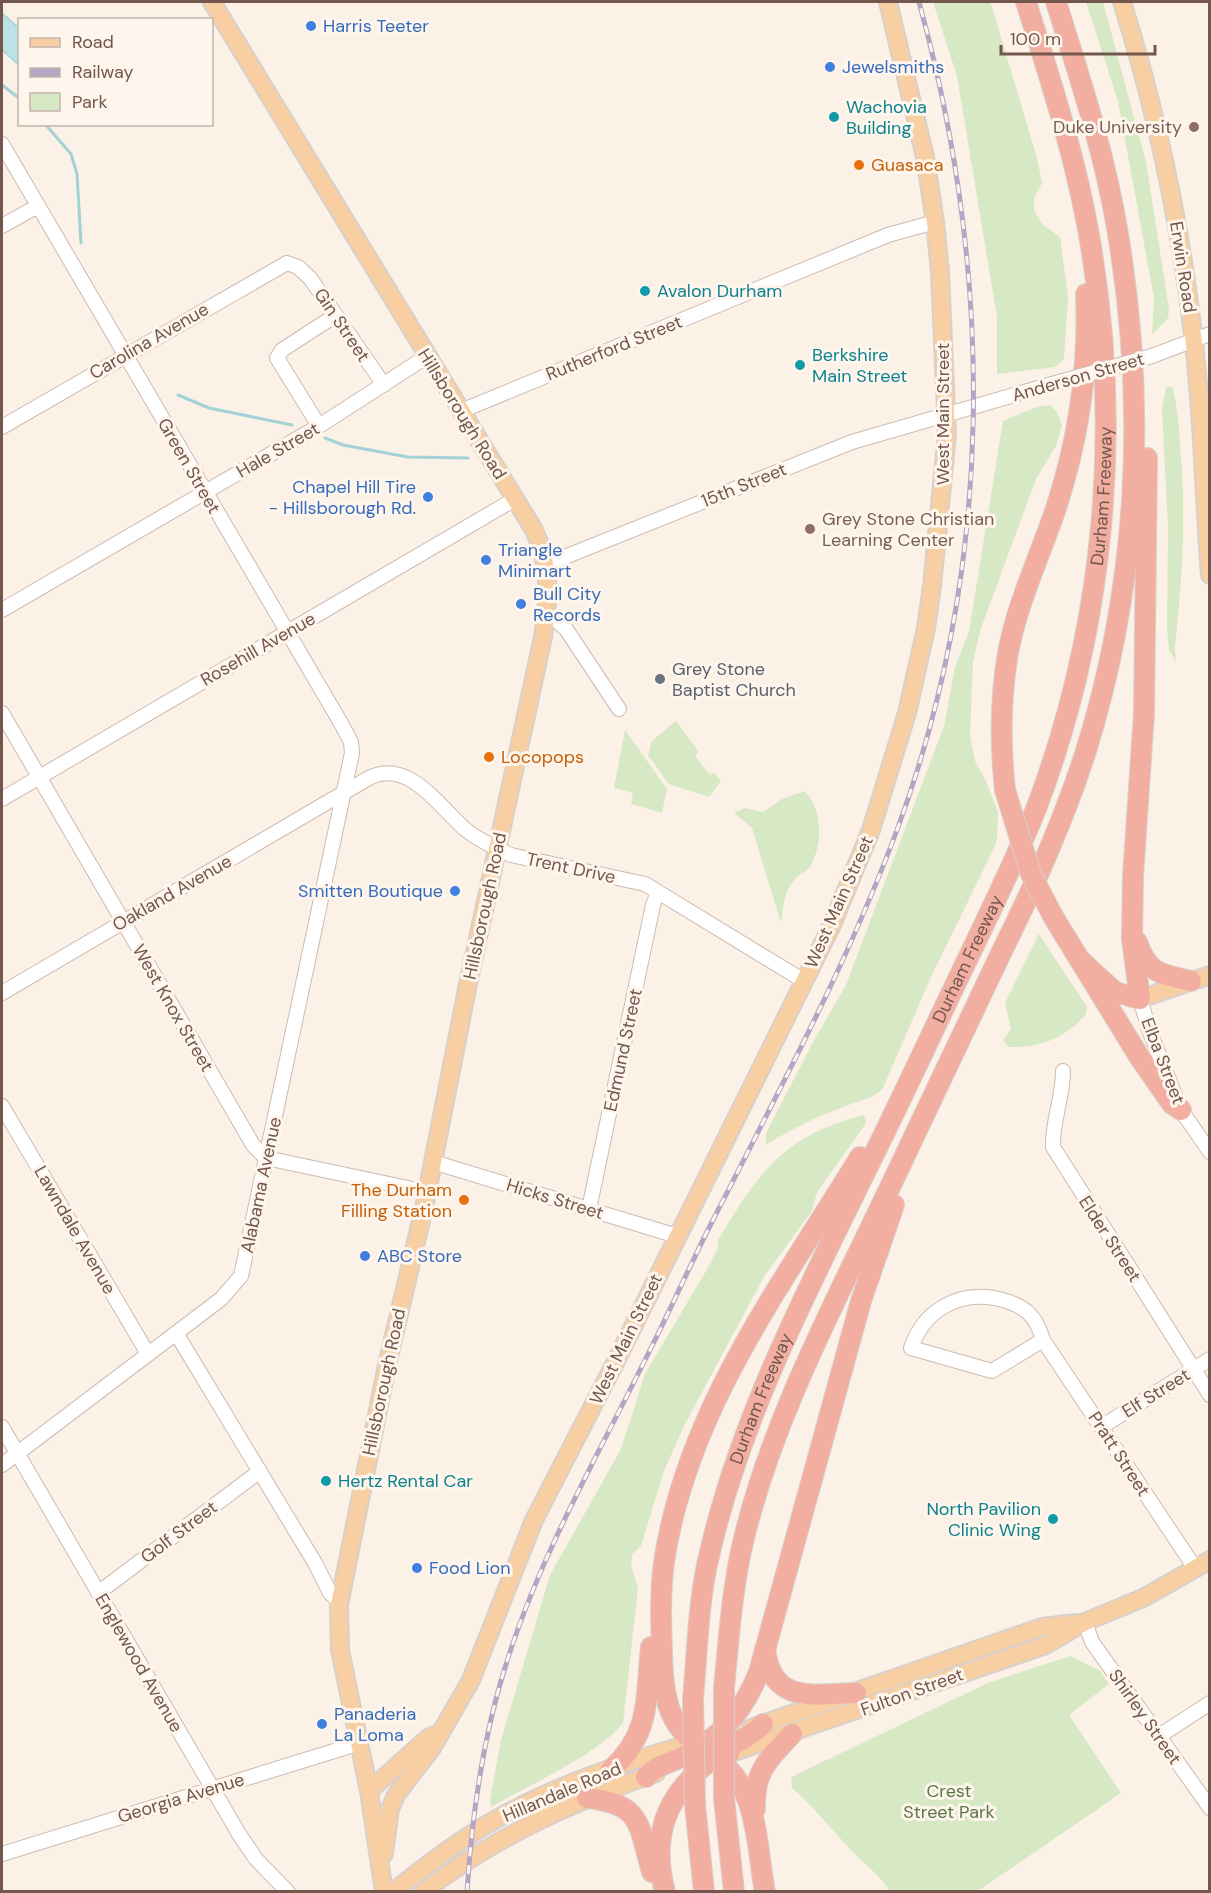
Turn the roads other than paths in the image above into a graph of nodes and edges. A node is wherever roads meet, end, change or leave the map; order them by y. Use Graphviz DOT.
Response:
graph roads {
  1 [pos="212,2"];
  2 [pos="888,2"];
  3 [pos="1026,2"];
  4 [pos="1056,2"];
  5 [pos="1122,2"];
  6 [pos="2,144"];
  7 [pos="1070,148"];
  8 [pos="38,206"];
  9 [pos="935,222"];
  10 [pos="2,226"];
  11 [pos="298,267"];
  12 [pos="1129,304"];
  13 [pos="336,315"];
  14 [pos="1202,337"];
  15 [pos="125,355"];
  16 [pos="426,357"];
  17 [pos="384,385"];
  18 [pos="461,411"];
  19 [pos="945,414"];
  20 [pos="319,426"];
  21 [pos="2,427"];
  22 [pos="204,492"];
  23 [pos="515,499"];
  24 [pos="547,564"];
  25 [pos="1209,575"];
  26 [pos="2,610"];
  27 [pos="547,612"];
  28 [pos="287,632"];
  29 [pos="619,709"];
  30 [pos="2,712"];
  31 [pos="39,777"];
  32 [pos="344,794"];
  33 [pos="2,799"];
  34 [pos="497,849"];
  35 [pos="658,892"];
  36 [pos="122,921"];
  37 [pos="1132,929"];
  38 [pos="1080,960"];
  39 [pos="1200,978"];
  40 [pos="804,981"];
  41 [pos="2,993"];
  42 [pos="1140,999"];
  43 [pos="1063,1071"];
  44 [pos="911,1079"];
  45 [pos="2,1106"];
  46 [pos="927,1109"];
  47 [pos="1180,1110"];
  48 [pos="1209,1152"];
  49 [pos="266,1158"];
  50 [pos="433,1162"];
  51 [pos="427,1192"];
  52 [pos="589,1209"];
  53 [pos="677,1236"];
  54 [pos="176,1333"];
  55 [pos="1043,1340"];
  56 [pos="148,1354"];
  57 [pos="1209,1359"];
  58 [pos="1194,1369"];
  59 [pos="1209,1395"];
  60 [pos="2,1427"];
  61 [pos="1101,1427"];
  62 [pos="16,1453"];
  63 [pos="2,1465"];
  64 [pos="260,1471"];
  65 [pos="1202,1564"];
  66 [pos="661,1592"];
  67 [pos="98,1593"];
  68 [pos="340,1598"];
  69 [pos="1085,1622"];
  70 [pos="765,1648"];
  71 [pos="856,1693"];
  72 [pos="1209,1703"];
  73 [pos="756,1727"];
  74 [pos="440,1733"];
  75 [pos="792,1734"];
  76 [pos="1159,1736"];
  77 [pos="360,1743"];
  78 [pos="710,1748"];
  79 [pos="610,1771"];
  80 [pos="646,1777"];
  81 [pos="212,1787"];
  82 [pos="369,1791"];
  83 [pos="587,1798"];
  84 [pos="1209,1808"];
  85 [pos="752,1820"];
  86 [pos="2,1854"];
  87 [pos="381,1870"];
  88 [pos="288,1892"];
  89 [pos="384,1892"];
  90 [pos="393,1892"];
  91 [pos="423,1892"];
  92 [pos="657,1892"];
  93 [pos="665,1892"];
  94 [pos="704,1892"];
  95 [pos="734,1892"];
  96 [pos="765,1892"];
  1 -- 16 [label="main road, Hillsborough Road"];
  2 -- 9 [label="main road, West Main Street"];
  3 -- 7 [label="highway, Durham Freeway"];
  4 -- 12 [label="highway, Durham Freeway"];
  5 -- 14 [label="main road, Erwin Road"];
  6 -- 8 [label="street, Green Street"];
  7 -- 38 [label="highway, bridge"];
  7 -- 44 [label="highway, Durham Freeway"];
  8 -- 10 [label="street"];
  8 -- 15 [label="street, Green Street"];
  9 -- 18 [label="street, Rutherford Street"];
  9 -- 19 [label="main road, West Main Street"];
  11 -- 13 [label="street, Gin Street"];
  11 -- 15 [label="street, Carolina Avenue"];
  12 -- 37 [label="highway"];
  12 -- 46 [label="highway, Durham Freeway"];
  13 -- 17 [label="street, Gin Street"];
  13 -- 20 [label="street"];
  14 -- 19 [label="street, Anderson Street, bridge"];
  14 -- 25 [label="main road, Erwin Road"];
  15 -- 21 [label="street, Carolina Avenue"];
  15 -- 22 [label="street, Green Street"];
  16 -- 17 [label="street, Hale Street"];
  16 -- 18 [label="main road, Hillsborough Road"];
  17 -- 20 [label="street, Hale Street"];
  18 -- 23 [label="main road, Hillsborough Road"];
  19 -- 24 [label="street, 15th Street"];
  19 -- 40 [label="main road, West Main Street"];
  20 -- 22 [label="street, Hale Street"];
  22 -- 26 [label="street, Hale Street"];
  22 -- 28 [label="street, Green Street"];
  23 -- 24 [label="main road, Hillsborough Road"];
  23 -- 28 [label="street, Rosehill Avenue"];
  24 -- 27 [label="main road, Hillsborough Road"];
  27 -- 29 [label="street"];
  27 -- 34 [label="main road, Hillsborough Road"];
  28 -- 31 [label="street, Rosehill Avenue"];
  28 -- 32 [label="street, Green Street"];
  30 -- 31 [label="street, West Knox Street"];
  31 -- 33 [label="street, Rosehill Avenue"];
  31 -- 36 [label="street, West Knox Street"];
  32 -- 34 [label="street, Trent Drive"];
  32 -- 36 [label="street, Oakland Avenue"];
  32 -- 49 [label="street, Alabama Avenue"];
  34 -- 35 [label="street, Trent Drive"];
  34 -- 50 [label="main road, Hillsborough Road"];
  35 -- 40 [label="street, Trent Drive"];
  35 -- 52 [label="street, Edmund Street"];
  36 -- 41 [label="street, Oakland Avenue"];
  36 -- 49 [label="street, West Knox Street"];
  37 -- 39 [label="highway"];
  37 -- 42 [label="highway"];
  38 -- 42 [label="highway"];
  38 -- 47 [label="highway"];
  39 -- 42 [label="main road"];
  40 -- 53 [label="main road, West Main Street"];
  42 -- 47 [label="street, Elba Street"];
  43 -- 58 [label="street, Elder Street"];
  44 -- 66 [label="highway"];
  44 -- 94 [label="highway, Durham Freeway, bridge"];
  45 -- 56 [label="street, Lawndale Avenue"];
  46 -- 70 [label="highway"];
  46 -- 95 [label="highway, Durham Freeway, bridge"];
  47 -- 48 [label="street, Elba Street"];
  49 -- 51 [label="street"];
  49 -- 54 [label="street, Alabama Avenue"];
  50 -- 51 [label="main road, Hillsborough Road"];
  50 -- 52 [label="street, Hicks Street"];
  51 -- 68 [label="main road, Hillsborough Road"];
  52 -- 53 [label="street, Hicks Street"];
  53 -- 74 [label="main road, West Main Street"];
  54 -- 56 [label="street, Alabama Avenue"];
  54 -- 64 [label="street"];
  55 -- 55 [label="street, Pratt Street"];
  55 -- 61 [label="street, Pratt Street"];
  56 -- 62 [label="street, Alabama Avenue"];
  57 -- 58 [label="street, Elf Street"];
  58 -- 59 [label="street, Elder Street"];
  58 -- 61 [label="street, Elf Street"];
  60 -- 62 [label="street, Englewood Avenue"];
  61 -- 65 [label="street, Pratt Street"];
  62 -- 63 [label="street, Alabama Avenue"];
  62 -- 67 [label="street, Englewood Avenue"];
  64 -- 67 [label="street, Golf Street"];
  64 -- 68 [label="street"];
  65 -- 69 [label="main road, Fulton Street"];
  66 -- 78 [label="highway"];
  66 -- 79 [label="highway"];
  67 -- 81 [label="street, Englewood Avenue"];
  68 -- 77 [label="main road, Hillsborough Road"];
  69 -- 71 [label="main road, Fulton Street"];
  69 -- 75 [label="main road, Fulton Street"];
  69 -- 76 [label="street, Shirley Street"];
  70 -- 71 [label="highway"];
  70 -- 78 [label="highway"];
  71 -- 73 [label="main road, Fulton Street"];
  72 -- 76 [label="street"];
  73 -- 78 [label="highway"];
  74 -- 82 [label="main road, West Main Street"];
  74 -- 87 [label="main road, West Main Street"];
  75 -- 78 [label="main road, Fulton Street"];
  75 -- 85 [label="highway"];
  76 -- 84 [label="street, Shirley Street"];
  77 -- 81 [label="street, Georgia Avenue"];
  77 -- 82 [label="main road, Hillsborough Road"];
  78 -- 79 [label="main road, Hillandale Road"];
  78 -- 80 [label="highway"];
  78 -- 85 [label="highway"];
  78 -- 93 [label="highway"];
  79 -- 90 [label="main road, Hillandale Road"];
  80 -- 83 [label="main road, Hillandale Road"];
  81 -- 86 [label="street, Georgia Avenue"];
  81 -- 88 [label="street, Englewood Avenue"];
  82 -- 87 [label="main road, Hillsborough Road"];
  83 -- 91 [label="main road, Hillandale Road"];
  83 -- 92 [label="highway"];
  85 -- 96 [label="highway"];
  87 -- 89 [label="main road, Hillsborough Road"];
}
